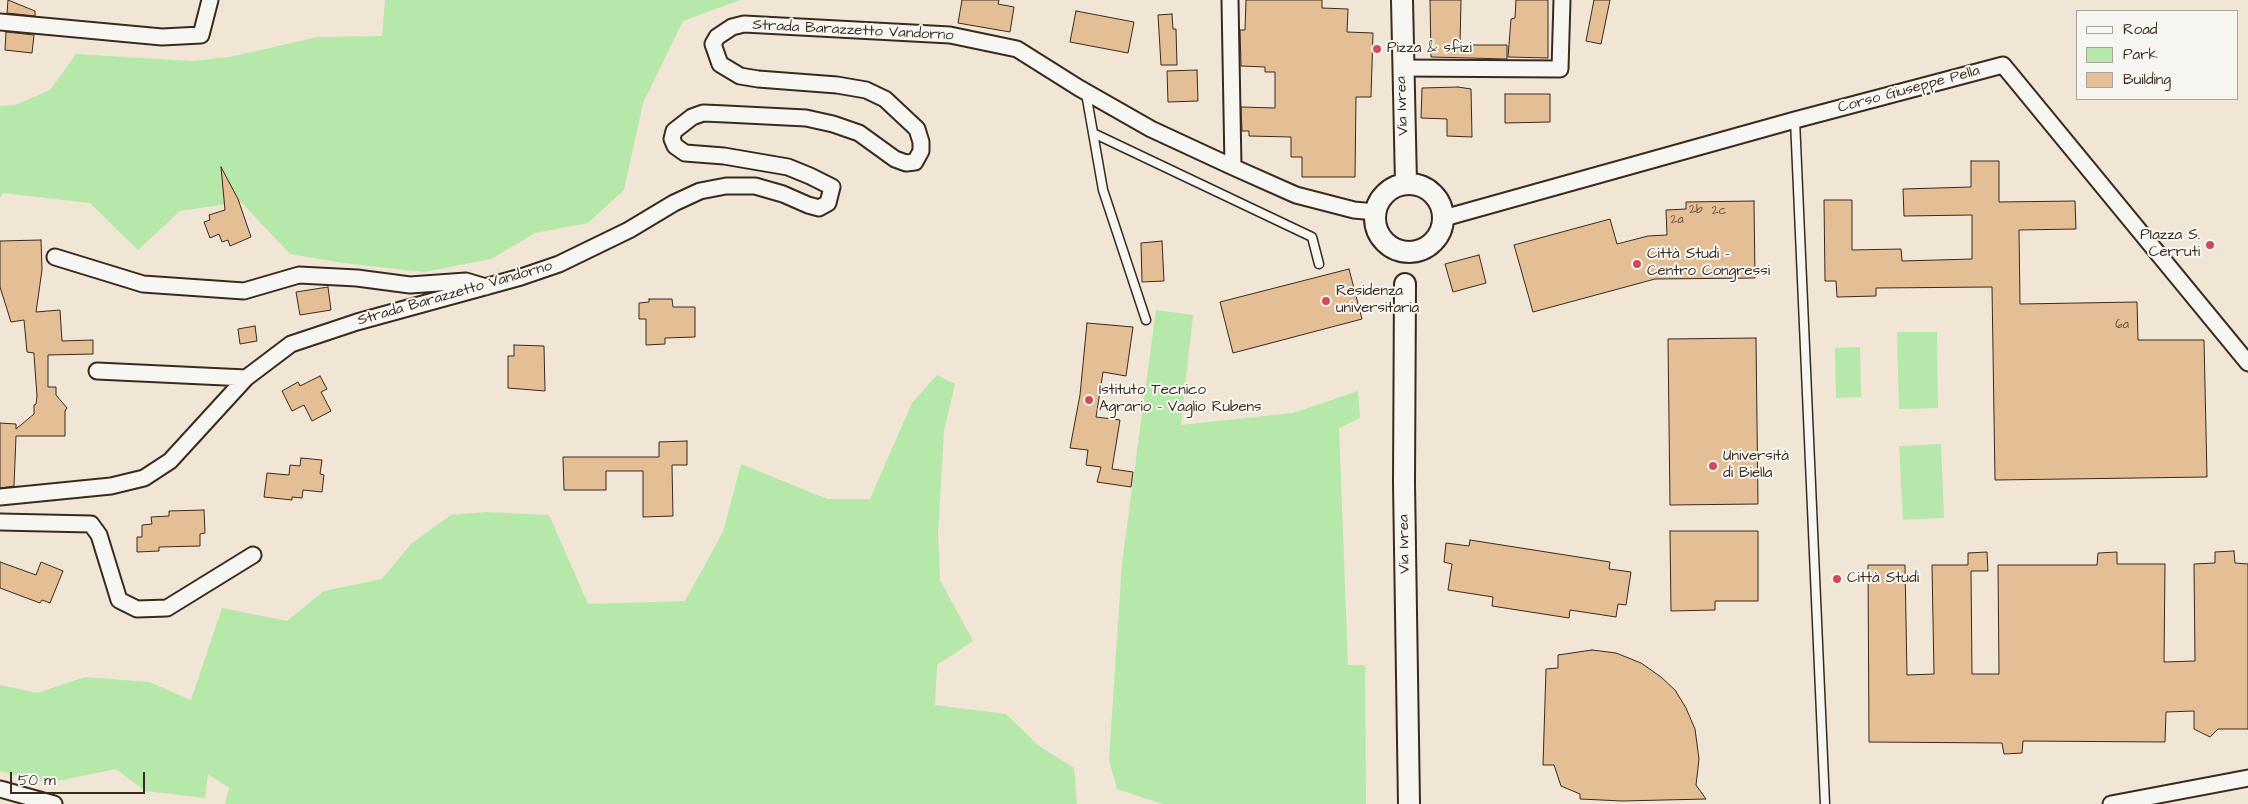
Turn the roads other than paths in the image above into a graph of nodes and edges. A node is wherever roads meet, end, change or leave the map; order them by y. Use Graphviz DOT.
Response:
graph roads {
  1 [pos="210,0"];
  2 [pos="1230,0"];
  3 [pos="1402,0"];
  4 [pos="1562,0"];
  5 [pos="0,22"];
  6 [pos="1402,68"];
  7 [pos="1086,93"];
  8 [pos="1795,120"];
  9 [pos="1093,133"];
  10 [pos="1233,167"];
  11 [pos="1406,183"];
  12 [pos="1375,212"];
  13 [pos="1444,218"];
  14 [pos="1405,252"];
  15 [pos="55,257"];
  16 [pos="1319,264"];
  17 [pos="486,287"];
  18 [pos="1146,320"];
  19 [pos="2248,363"];
  20 [pos="97,371"];
  21 [pos="246,378"];
  22 [pos="0,497"];
  23 [pos="0,522"];
  24 [pos="253,556"];
  25 [pos="2248,778"];
  26 [pos="0,789"];
  27 [pos="54,804"];
  28 [pos="1409,804"];
  29 [pos="1825,804"];
  30 [pos="2111,804"];
  1 -- 5 [label="street"];
  2 -- 10 [label="street"];
  3 -- 6 [label="main road, Via Ivrea"];
  4 -- 6 [label="street"];
  6 -- 11 [label="main road, Via Ivrea"];
  7 -- 9 [label="lane"];
  7 -- 10 [label="street, Strada Barazzetto Vandorno"];
  7 -- 17 [label="street, Strada Barazzetto Vandorno"];
  8 -- 13 [label="street, Corso Giuseppe Pella"];
  8 -- 19 [label="street, Corso Giuseppe Pella"];
  8 -- 29 [label="lane"];
  9 -- 16 [label="lane"];
  9 -- 18 [label="lane"];
  10 -- 12 [label="street, Strada Barazzetto Vandorno"];
  11 -- 12 [label="main road"];
  11 -- 13 [label="main road"];
  12 -- 14 [label="main road"];
  13 -- 14 [label="main road"];
  14 -- 28 [label="main road, Via Ivrea"];
  15 -- 17 [label="street"];
  17 -- 21 [label="street, Strada Barazzetto Vandorno"];
  20 -- 21 [label="street"];
  21 -- 22 [label="street, Strada Barazzetto Vandorno"];
  23 -- 24 [label="street"];
  25 -- 30 [label="street"];
  26 -- 27 [label="street"];
}
